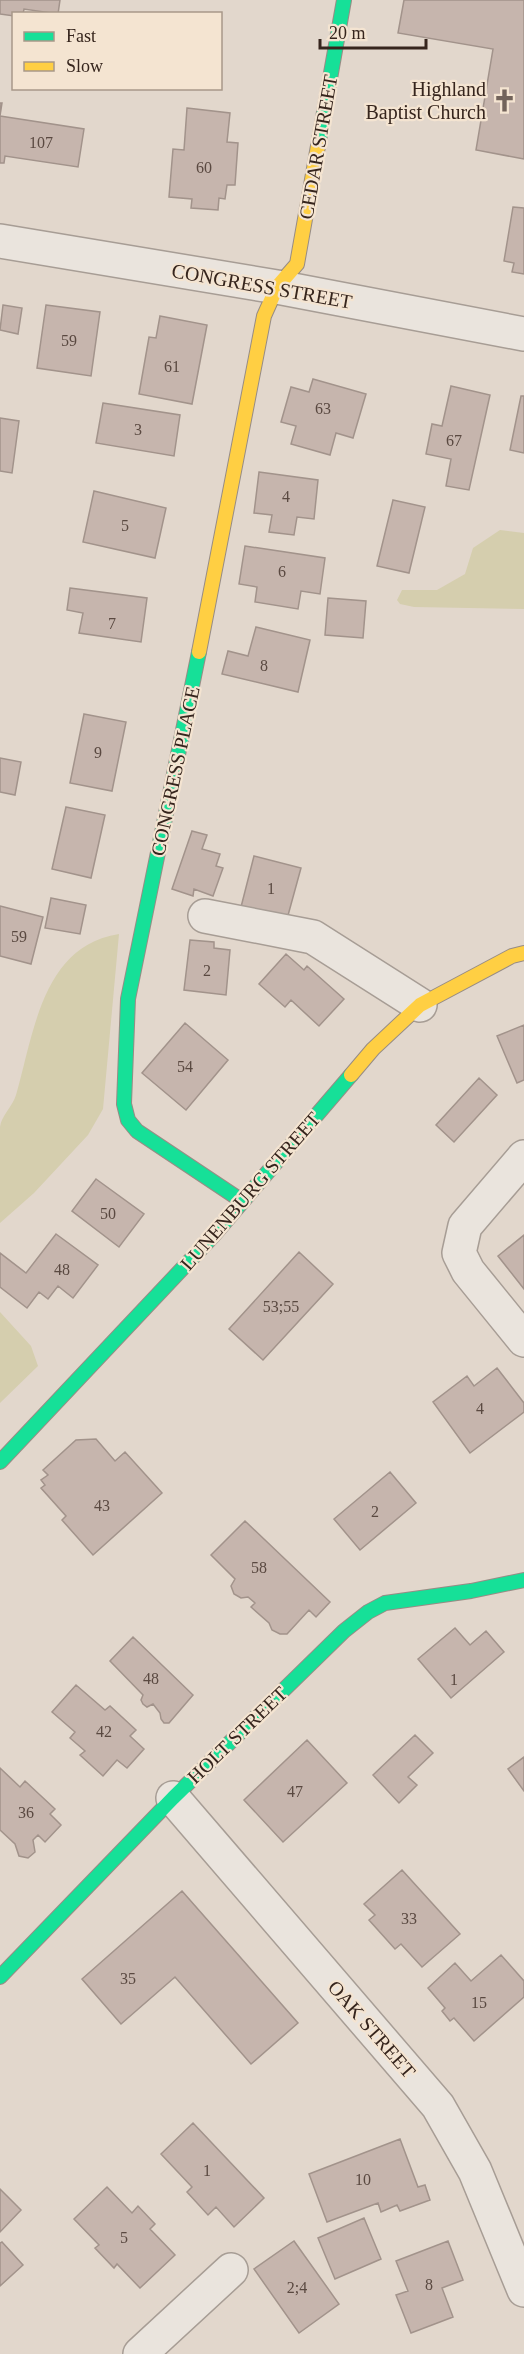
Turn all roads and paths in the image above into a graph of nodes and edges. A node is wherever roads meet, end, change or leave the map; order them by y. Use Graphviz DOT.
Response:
graph roads {
  1 [pos="344,0"];
  2 [pos="0,241"];
  3 [pos="277,287"];
  4 [pos="524,334"];
  5 [pos="205,916"];
  6 [pos="524,953"];
  7 [pos="420,1005"];
  8 [pos="524,1157"];
  9 [pos="242,1201"];
  10 [pos="524,1340"];
  11 [pos="0,1462"];
  12 [pos="524,1581"];
  13 [pos="172,1798"];
  14 [pos="0,1977"];
  15 [pos="231,2270"];
  16 [pos="524,2290"];
  17 [pos="140,2354"];
  1 -- 3 [label="street, CEDAR STREET"];
  2 -- 3 [label="street, CONGRESS STREET"];
  3 -- 4 [label="street, CONGRESS STREET"];
  3 -- 9 [label="street, CONGRESS PLACE"];
  5 -- 7 [label="street"];
  6 -- 7 [label="street, LUNENBURG STREET"];
  7 -- 9 [label="street, LUNENBURG STREET"];
  8 -- 10 [label="street"];
  9 -- 11 [label="street, LUNENBURG STREET"];
  12 -- 13 [label="street, HOLT STREET"];
  13 -- 14 [label="street, HOLT STREET"];
  13 -- 16 [label="street, OAK STREET"];
  15 -- 17 [label="street"];
}
